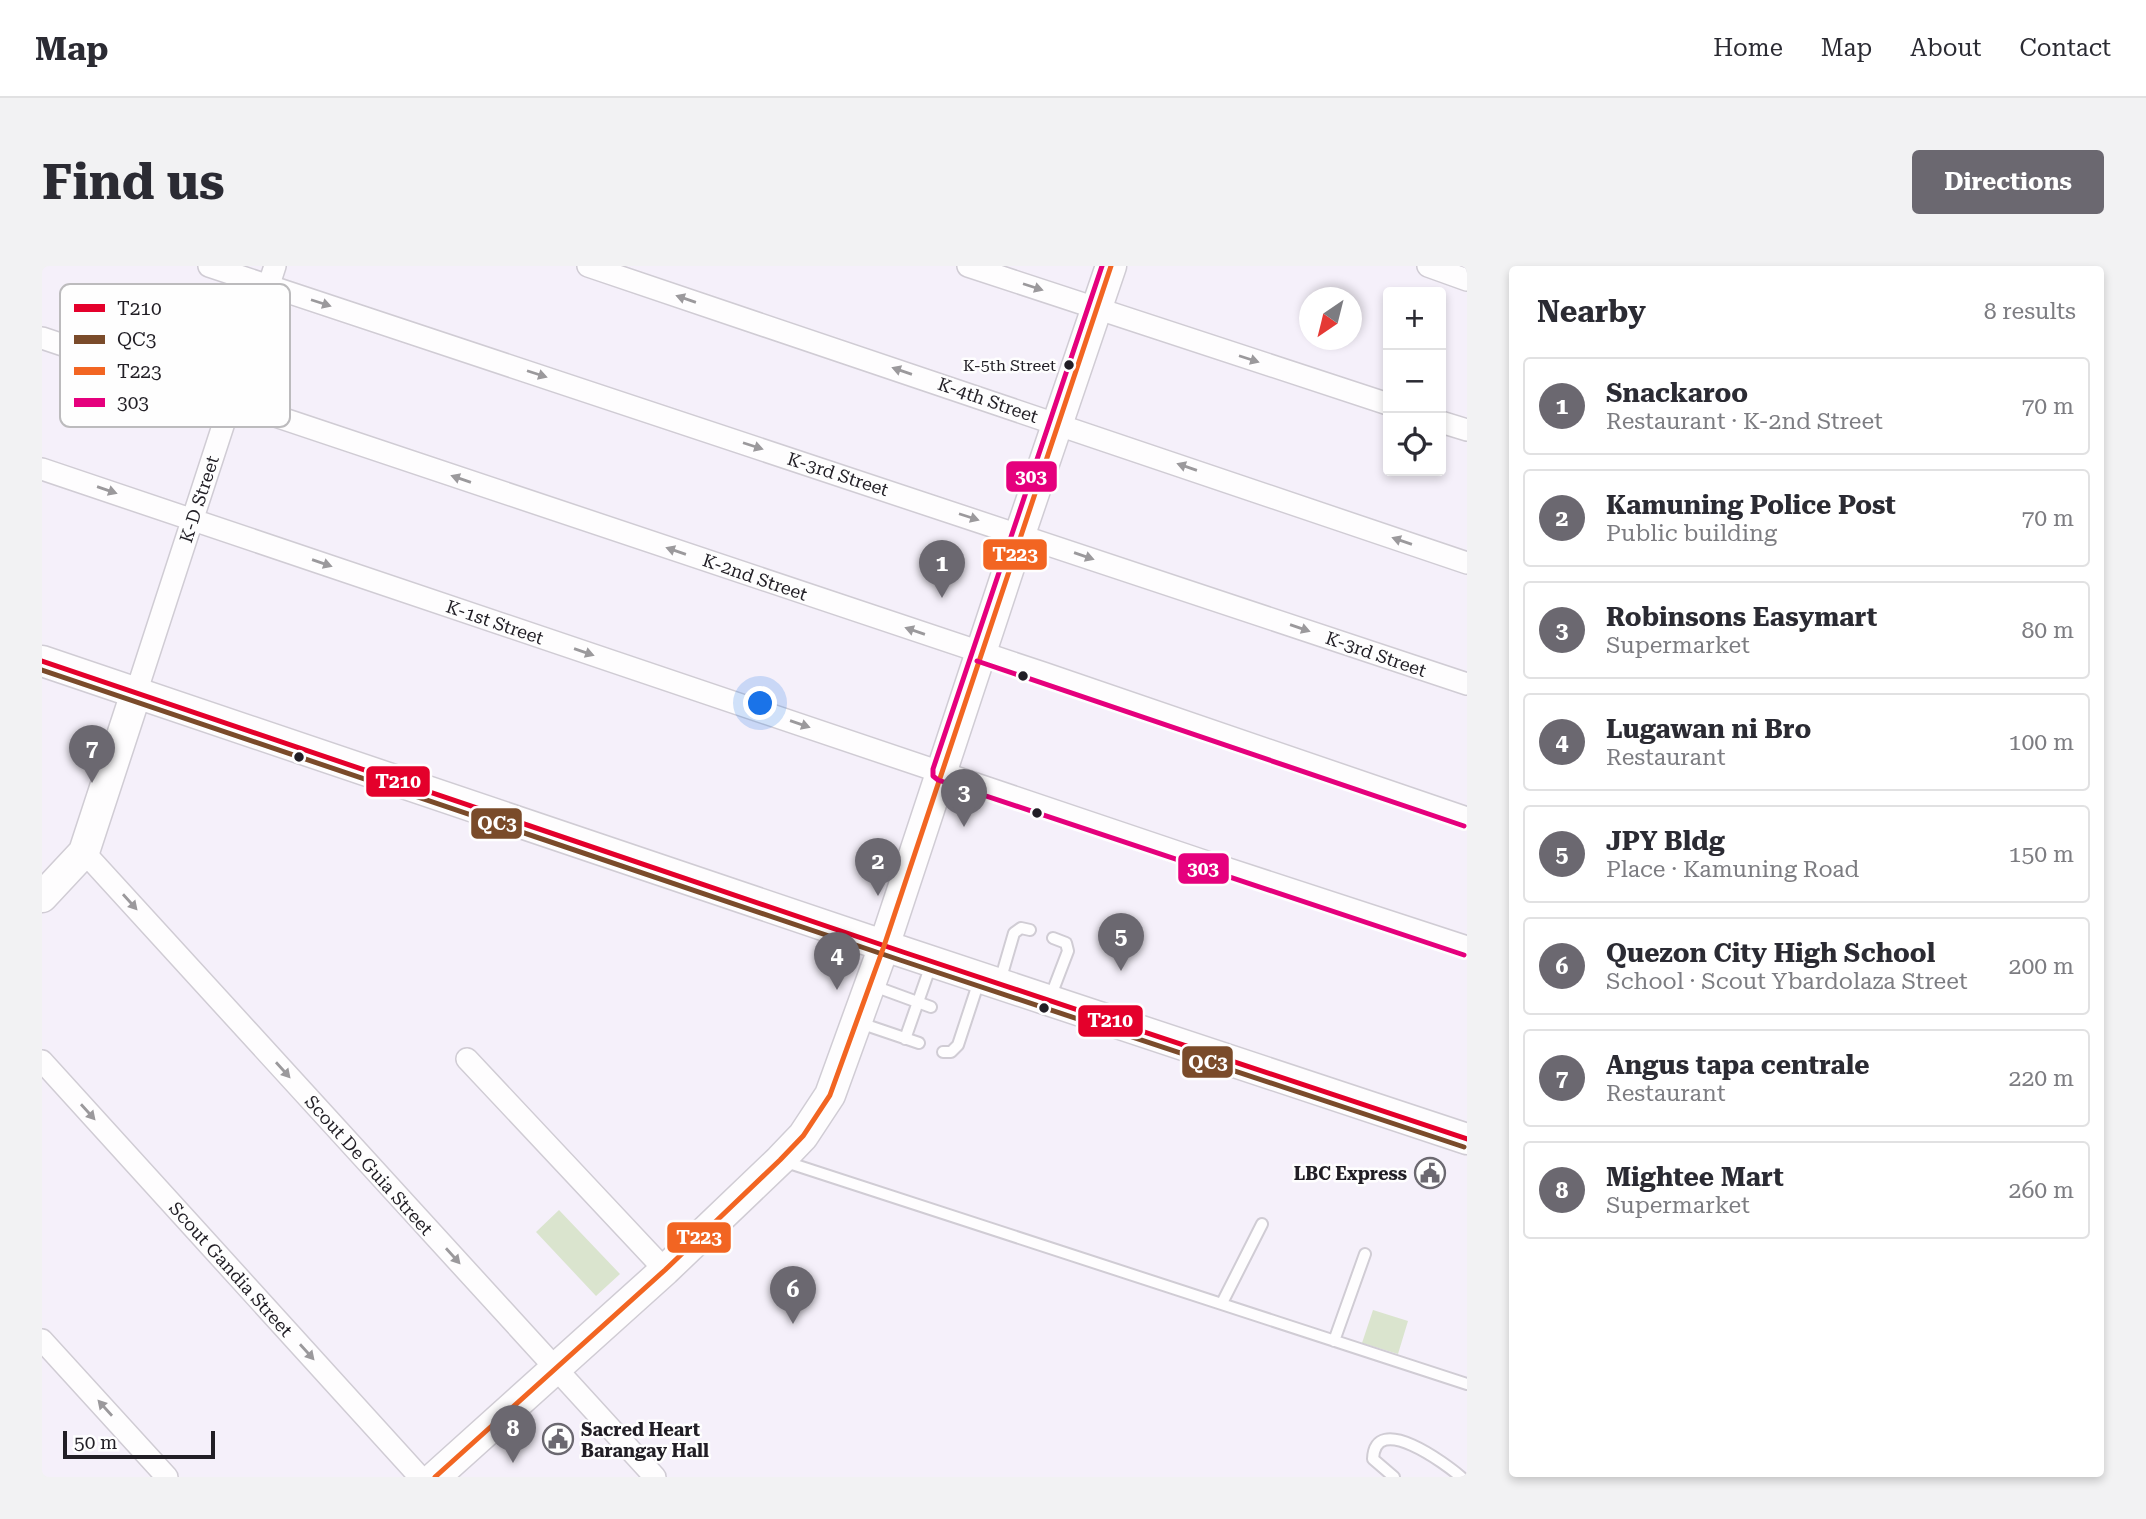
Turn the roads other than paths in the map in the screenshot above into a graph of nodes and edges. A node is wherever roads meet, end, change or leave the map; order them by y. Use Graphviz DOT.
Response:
graph roads {
  1 [pos="209,266"];
  2 [pos="588,266"];
  3 [pos="968,266"];
  4 [pos="1111,266"];
  5 [pos="1427,266"];
  6 [pos="272,276"];
  7 [pos="1467,280"];
  8 [pos="1097,309"];
  9 [pos="42,338"];
  10 [pos="60,344"];
  11 [pos="1383,402"];
  12 [pos="290,421"];
  13 [pos="1058,424"];
  14 [pos="1446,424"];
  15 [pos="222,427"];
  16 [pos="1467,430"];
  17 [pos="42,469"];
  18 [pos="192,519"];
  19 [pos="1020,534"];
  20 [pos="1467,563"];
  21 [pos="980,653"];
  22 [pos="42,661"];
  23 [pos="1467,684"];
  24 [pos="136,693"];
  25 [pos="941,772"];
  26 [pos="1467,818"];
  27 [pos="84,852"];
  28 [pos="42,897"];
  29 [pos="1030,930"];
  30 [pos="1053,938"];
  31 [pos="884,946"];
  32 [pos="1467,947"];
  33 [pos="932,962"];
  34 [pos="990,981"];
  35 [pos="870,985"];
  36 [pos="1049,1001"];
  37 [pos="918,1002"];
  38 [pos="931,1007"];
  39 [pos="857,1022"];
  40 [pos="905,1039"];
  41 [pos="919,1043"];
  42 [pos="943,1052"];
  43 [pos="467,1059"];
  44 [pos="42,1061"];
  45 [pos="1467,1139"];
  46 [pos="780,1160"];
  47 [pos="1262,1224"];
  48 [pos="1365,1254"];
  49 [pos="664,1270"];
  50 [pos="1222,1303"];
  51 [pos="42,1340"];
  52 [pos="1334,1341"];
  53 [pos="555,1368"];
  54 [pos="1467,1384"];
  55 [pos="167,1477"];
  56 [pos="420,1477"];
  57 [pos="435,1477"];
  58 [pos="655,1477"];
  59 [pos="1394,1477"];
  60 [pos="1461,1477"];
  1 -- 6 [label="street, K-3rd Street"];
  13 -- 2 [label="street, K-4th Street, one-way"];
  3 -- 8 [label="street, one-way"];
  4 -- 8 [label="street"];
  5 -- 7 [label="street"];
  6 -- 19 [label="street, K-3rd Street, one-way"];
  8 -- 11 [label="street, one-way"];
  8 -- 13 [label="street"];
  9 -- 10 [label="street, K-2nd Street"];
  21 -- 12 [label="street, K-2nd Street, one-way"];
  13 -- 19 [label="street"];
  20 -- 13 [label="street, K-4th Street, one-way"];
  14 -- 16 [label="street"];
  15 -- 18 [label="street, K-D Street"];
  17 -- 18 [label="street, K-1st Street, one-way"];
  18 -- 24 [label="street, K-D Street"];
  18 -- 25 [label="street, K-1st Street, one-way"];
  19 -- 21 [label="street"];
  19 -- 23 [label="street, K-3rd Street, one-way"];
  21 -- 25 [label="street"];
  21 -- 26 [label="street, K-2nd Street"];
  22 -- 24 [label="street"];
  24 -- 27 [label="street"];
  24 -- 31 [label="street"];
  25 -- 31 [label="street"];
  25 -- 32 [label="street, K-1st Street"];
  27 -- 28 [label="street"];
  27 -- 53 [label="street, Scout De Guia Street, one-way"];
  29 -- 34 [label="lane"];
  30 -- 36 [label="lane"];
  31 -- 33 [label="street"];
  31 -- 35 [label="street"];
  33 -- 34 [label="street"];
  33 -- 37 [label="lane"];
  34 -- 36 [label="street"];
  34 -- 42 [label="lane"];
  35 -- 37 [label="lane"];
  35 -- 39 [label="street"];
  36 -- 45 [label="street"];
  37 -- 38 [label="lane"];
  37 -- 40 [label="lane"];
  39 -- 40 [label="lane"];
  39 -- 46 [label="street"];
  40 -- 41 [label="lane"];
  43 -- 49 [label="street"];
  44 -- 56 [label="street, Scout Gandia Street, one-way"];
  46 -- 49 [label="street"];
  46 -- 50 [label="lane"];
  47 -- 50 [label="lane"];
  48 -- 52 [label="lane"];
  49 -- 53 [label="street"];
  50 -- 52 [label="lane"];
  55 -- 51 [label="street, one-way"];
  52 -- 54 [label="lane"];
  53 -- 57 [label="street"];
  53 -- 58 [label="street, Scout De Guia Street"];
  59 -- 60 [label="lane"];
}
